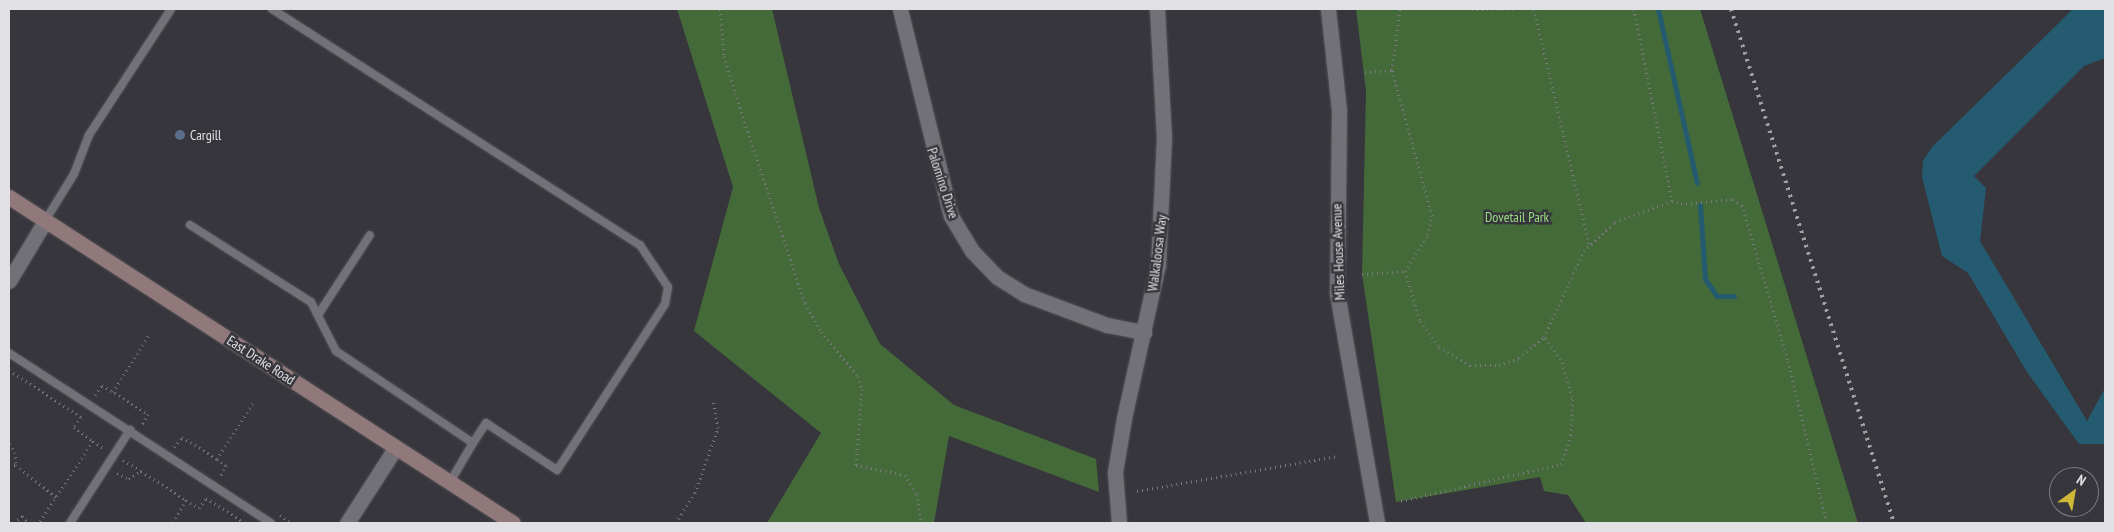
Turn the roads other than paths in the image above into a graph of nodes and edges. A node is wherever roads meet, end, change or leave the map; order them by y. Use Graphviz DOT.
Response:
graph roads {
  1 [pos="171,9"];
  2 [pos="272,9"];
  3 [pos="900,9"];
  4 [pos="1157,9"];
  5 [pos="1328,9"];
  6 [pos="9,197"];
  7 [pos="45,221"];
  8 [pos="190,225"];
  9 [pos="370,235"];
  10 [pos="9,281"];
  11 [pos="318,315"];
  12 [pos="1144,332"];
  13 [pos="9,353"];
  14 [pos="130,430"];
  15 [pos="473,444"];
  16 [pos="396,447"];
  17 [pos="450,482"];
  18 [pos="70,523"];
  19 [pos="271,523"];
  20 [pos="347,523"];
  21 [pos="513,523"];
  22 [pos="1119,523"];
  23 [pos="1377,523"];
  1 -- 7 [label="lane"];
  2 -- 15 [label="lane"];
  3 -- 12 [label="street, Palomino Drive"];
  4 -- 12 [label="street, Walkaloosa Way"];
  5 -- 23 [label="street, Miles House Avenue"];
  6 -- 7 [label="main road, East Drake Road"];
  7 -- 10 [label="street"];
  7 -- 16 [label="main road, East Drake Road"];
  8 -- 11 [label="lane"];
  9 -- 11 [label="lane"];
  11 -- 15 [label="lane"];
  12 -- 22 [label="street, Walkaloosa Way"];
  13 -- 14 [label="lane"];
  14 -- 18 [label="lane"];
  14 -- 19 [label="lane"];
  15 -- 17 [label="lane"];
  16 -- 17 [label="main road, East Drake Road"];
  16 -- 20 [label="street"];
  17 -- 21 [label="main road, East Drake Road"];
}
